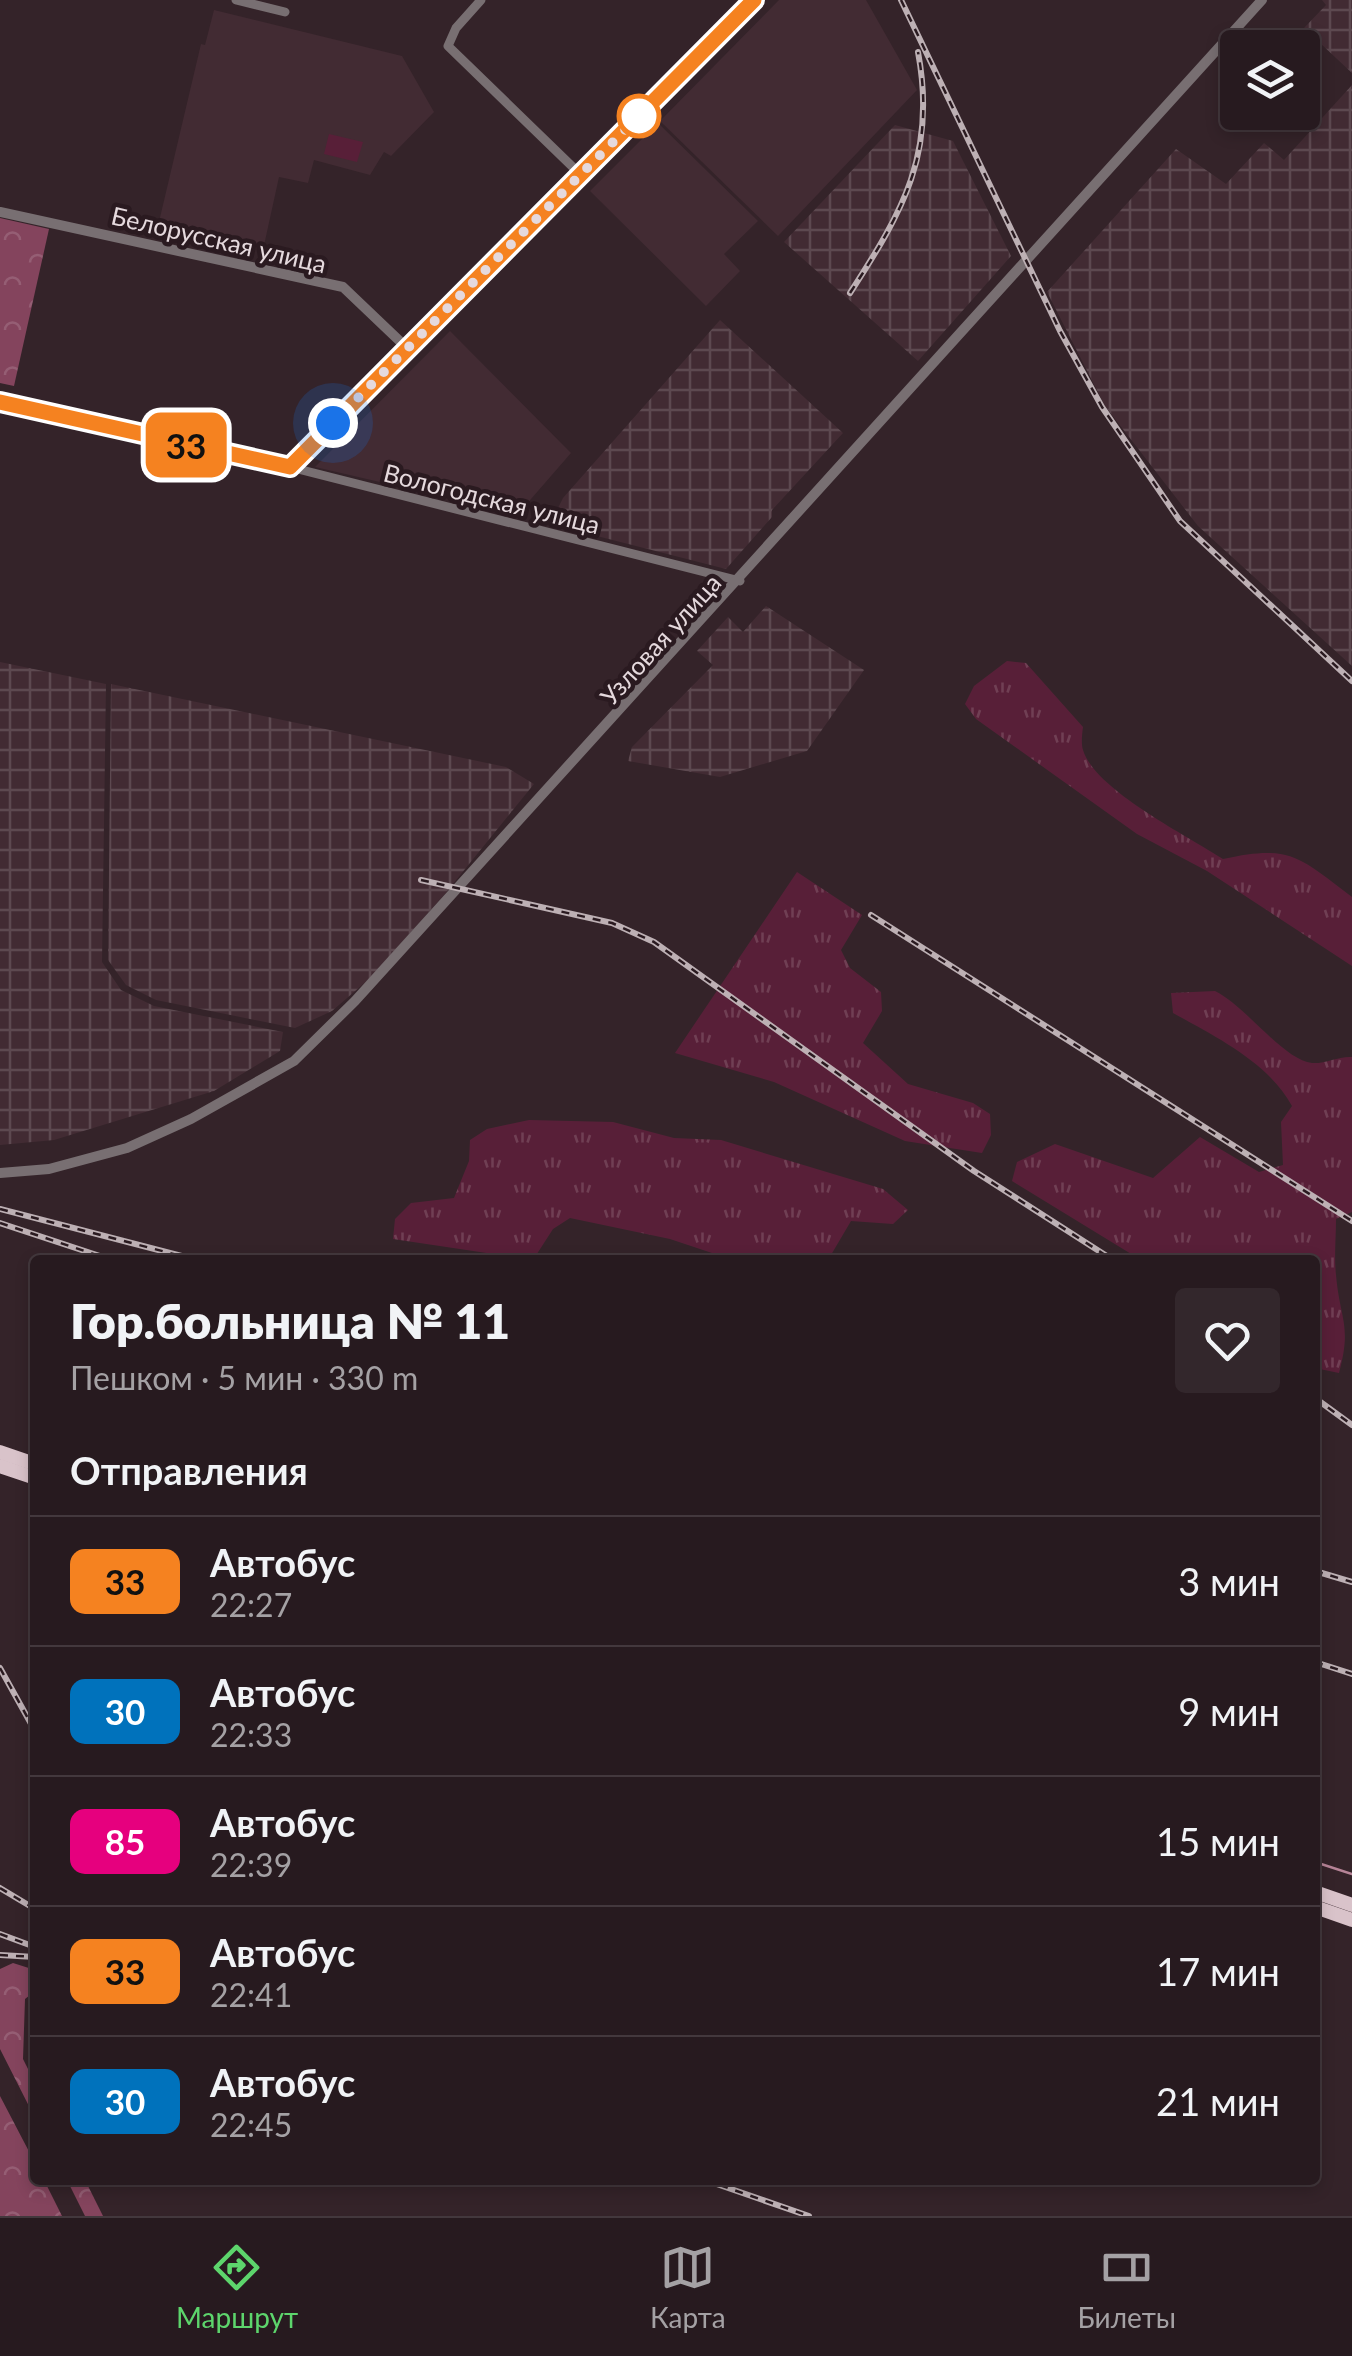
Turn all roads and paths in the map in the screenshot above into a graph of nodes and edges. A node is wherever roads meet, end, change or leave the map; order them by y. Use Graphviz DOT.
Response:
graph roads {
  1 [pos="236,0"];
  2 [pos="481,0"];
  3 [pos="754,0"];
  4 [pos="1262,0"];
  5 [pos="285,12"];
  6 [pos="581,175"];
  7 [pos="0,212"];
  8 [pos="407,348"];
  9 [pos="0,402"];
  10 [pos="290,467"];
  11 [pos="740,581"];
  12 [pos="0,1172"];
  13 [pos="0,1452"];
  14 [pos="30,1462"];
  15 [pos="0,1466"];
  16 [pos="30,1476"];
  17 [pos="1320,1894"];
  18 [pos="1352,1905"];
  19 [pos="1320,1909"];
  20 [pos="1352,1920"];
  1 -- 5 [label="street"];
  2 -- 6 [label="street"];
  3 -- 6 [label="street"];
  4 -- 11 [label="street, Узловая улица"];
  6 -- 8 [label="street"];
  7 -- 8 [label="street, Белорусская улица"];
  8 -- 10 [label="street"];
  9 -- 10 [label="street, Вологодская улица"];
  10 -- 11 [label="street, Вологодская улица"];
  11 -- 12 [label="street, Узловая улица"];
  13 -- 14 [label="highway"];
  15 -- 16 [label="highway"];
  17 -- 18 [label="highway"];
  19 -- 20 [label="highway"];
}
